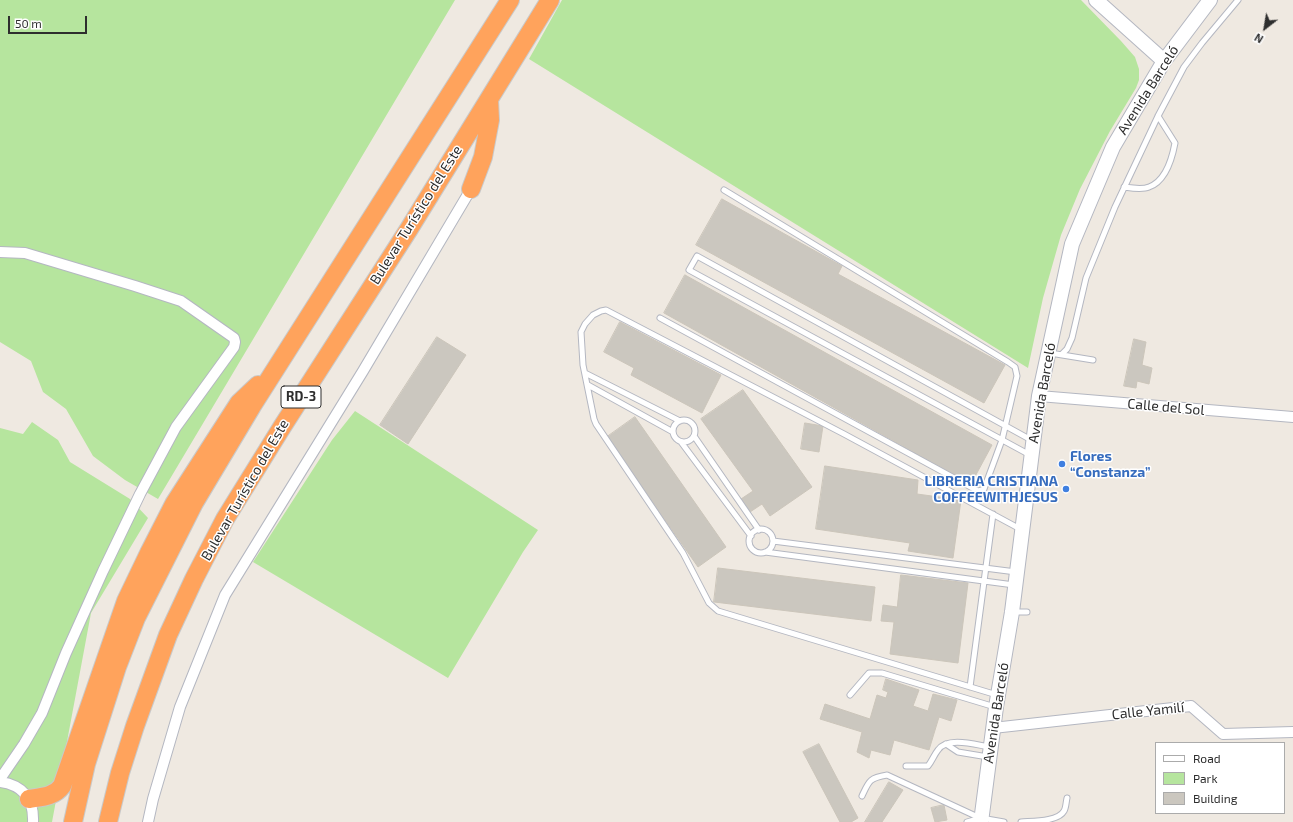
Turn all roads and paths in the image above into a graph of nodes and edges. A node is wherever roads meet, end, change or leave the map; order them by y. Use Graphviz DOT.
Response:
graph roads {
  1 [pos="510,0"];
  2 [pos="550,0"];
  3 [pos="1096,0"];
  4 [pos="1210,0"];
  5 [pos="1238,0"];
  6 [pos="1164,62"];
  7 [pos="488,99"];
  8 [pos="1158,116"];
  9 [pos="1124,187"];
  10 [pos="471,189"];
  11 [pos="724,190"];
  12 [pos="0,252"];
  13 [pos="660,318"];
  14 [pos="1055,353"];
  15 [pos="1093,360"];
  16 [pos="276,368"];
  17 [pos="585,373"];
  18 [pos="588,384"];
  19 [pos="1039,396"];
  20 [pos="1293,417"];
  21 [pos="680,421"];
  22 [pos="1006,426"];
  23 [pos="674,432"];
  24 [pos="694,436"];
  25 [pos="1002,440"];
  26 [pos="681,442"];
  27 [pos="1034,442"];
  28 [pos="1032,456"];
  29 [pos="993,514"];
  30 [pos="759,530"];
  31 [pos="1022,530"];
  32 [pos="751,536"];
  33 [pos="773,541"];
  34 [pos="765,552"];
  35 [pos="986,568"];
  36 [pos="1017,578"];
  37 [pos="984,581"];
  38 [pos="1012,612"];
  39 [pos="1027,612"];
  40 [pos="970,687"];
  41 [pos="850,695"];
  42 [pos="997,702"];
  43 [pos="994,728"];
  44 [pos="1293,732"];
  45 [pos="946,744"];
  46 [pos="990,753"];
  47 [pos="906,766"];
  48 [pos="0,779"];
  49 [pos="0,782"];
  50 [pos="862,796"];
  51 [pos="1067,798"];
  52 [pos="30,799"];
  53 [pos="981,820"];
  54 [pos="33,822"];
  55 [pos="73,822"];
  56 [pos="108,822"];
  57 [pos="148,822"];
  58 [pos="967,822"];
  59 [pos="1004,822"];
  60 [pos="1021,822"];
  1 -- 16 [label="highway, RD-3"];
  2 -- 7 [label="highway, Bulevar Turístico del Este / RD-3"];
  3 -- 6 [label="street"];
  4 -- 6 [label="street, Avenida Barceló"];
  5 -- 8 [label="lane"];
  6 -- 14 [label="street, Avenida Barceló"];
  7 -- 10 [label="highway"];
  7 -- 56 [label="highway, Bulevar Turístico del Este / RD-3"];
  8 -- 9 [label="lane"];
  8 -- 9 [label="lane"];
  9 -- 14 [label="lane"];
  10 -- 57 [label="street"];
  11 -- 22 [label="lane"];
  12 -- 48 [label="street"];
  13 -- 25 [label="lane"];
  14 -- 15 [label="lane"];
  14 -- 19 [label="street, Avenida Barceló"];
  16 -- 52 [label="highway"];
  16 -- 55 [label="highway, RD-3"];
  17 -- 18 [label="lane"];
  17 -- 21 [label="lane"];
  17 -- 29 [label="lane"];
  18 -- 23 [label="lane"];
  18 -- 40 [label="lane"];
  19 -- 20 [label="street, Calle del Sol"];
  19 -- 27 [label="street, Avenida Barceló"];
  21 -- 23 [label="lane"];
  21 -- 24 [label="lane"];
  22 -- 25 [label="lane"];
  22 -- 25 [label="lane"];
  22 -- 27 [label="lane"];
  23 -- 26 [label="lane"];
  24 -- 26 [label="lane"];
  24 -- 30 [label="lane"];
  25 -- 28 [label="lane"];
  26 -- 32 [label="lane"];
  27 -- 28 [label="street, Avenida Barceló"];
  28 -- 31 [label="street, Avenida Barceló"];
  29 -- 31 [label="lane"];
  29 -- 35 [label="lane"];
  30 -- 32 [label="lane"];
  30 -- 33 [label="lane"];
  31 -- 36 [label="street, Avenida Barceló"];
  32 -- 34 [label="lane"];
  33 -- 34 [label="lane"];
  33 -- 35 [label="lane"];
  34 -- 37 [label="lane"];
  35 -- 36 [label="lane"];
  35 -- 37 [label="lane"];
  36 -- 37 [label="lane"];
  36 -- 38 [label="street, Avenida Barceló"];
  37 -- 40 [label="lane"];
  38 -- 39 [label="lane"];
  38 -- 42 [label="street, Avenida Barceló"];
  40 -- 42 [label="lane"];
  41 -- 42 [label="lane"];
  42 -- 43 [label="street, Avenida Barceló"];
  43 -- 44 [label="street, Calle Yamilí"];
  43 -- 46 [label="street, Avenida Barceló"];
  45 -- 46 [label="lane"];
  45 -- 46 [label="lane"];
  45 -- 47 [label="lane"];
  46 -- 53 [label="street, Avenida Barceló"];
  49 -- 52 [label="street"];
  50 -- 53 [label="lane"];
  51 -- 60 [label="lane"];
  52 -- 54 [label="street"];
  53 -- 58 [label="lane"];
  53 -- 59 [label="lane"];
}
